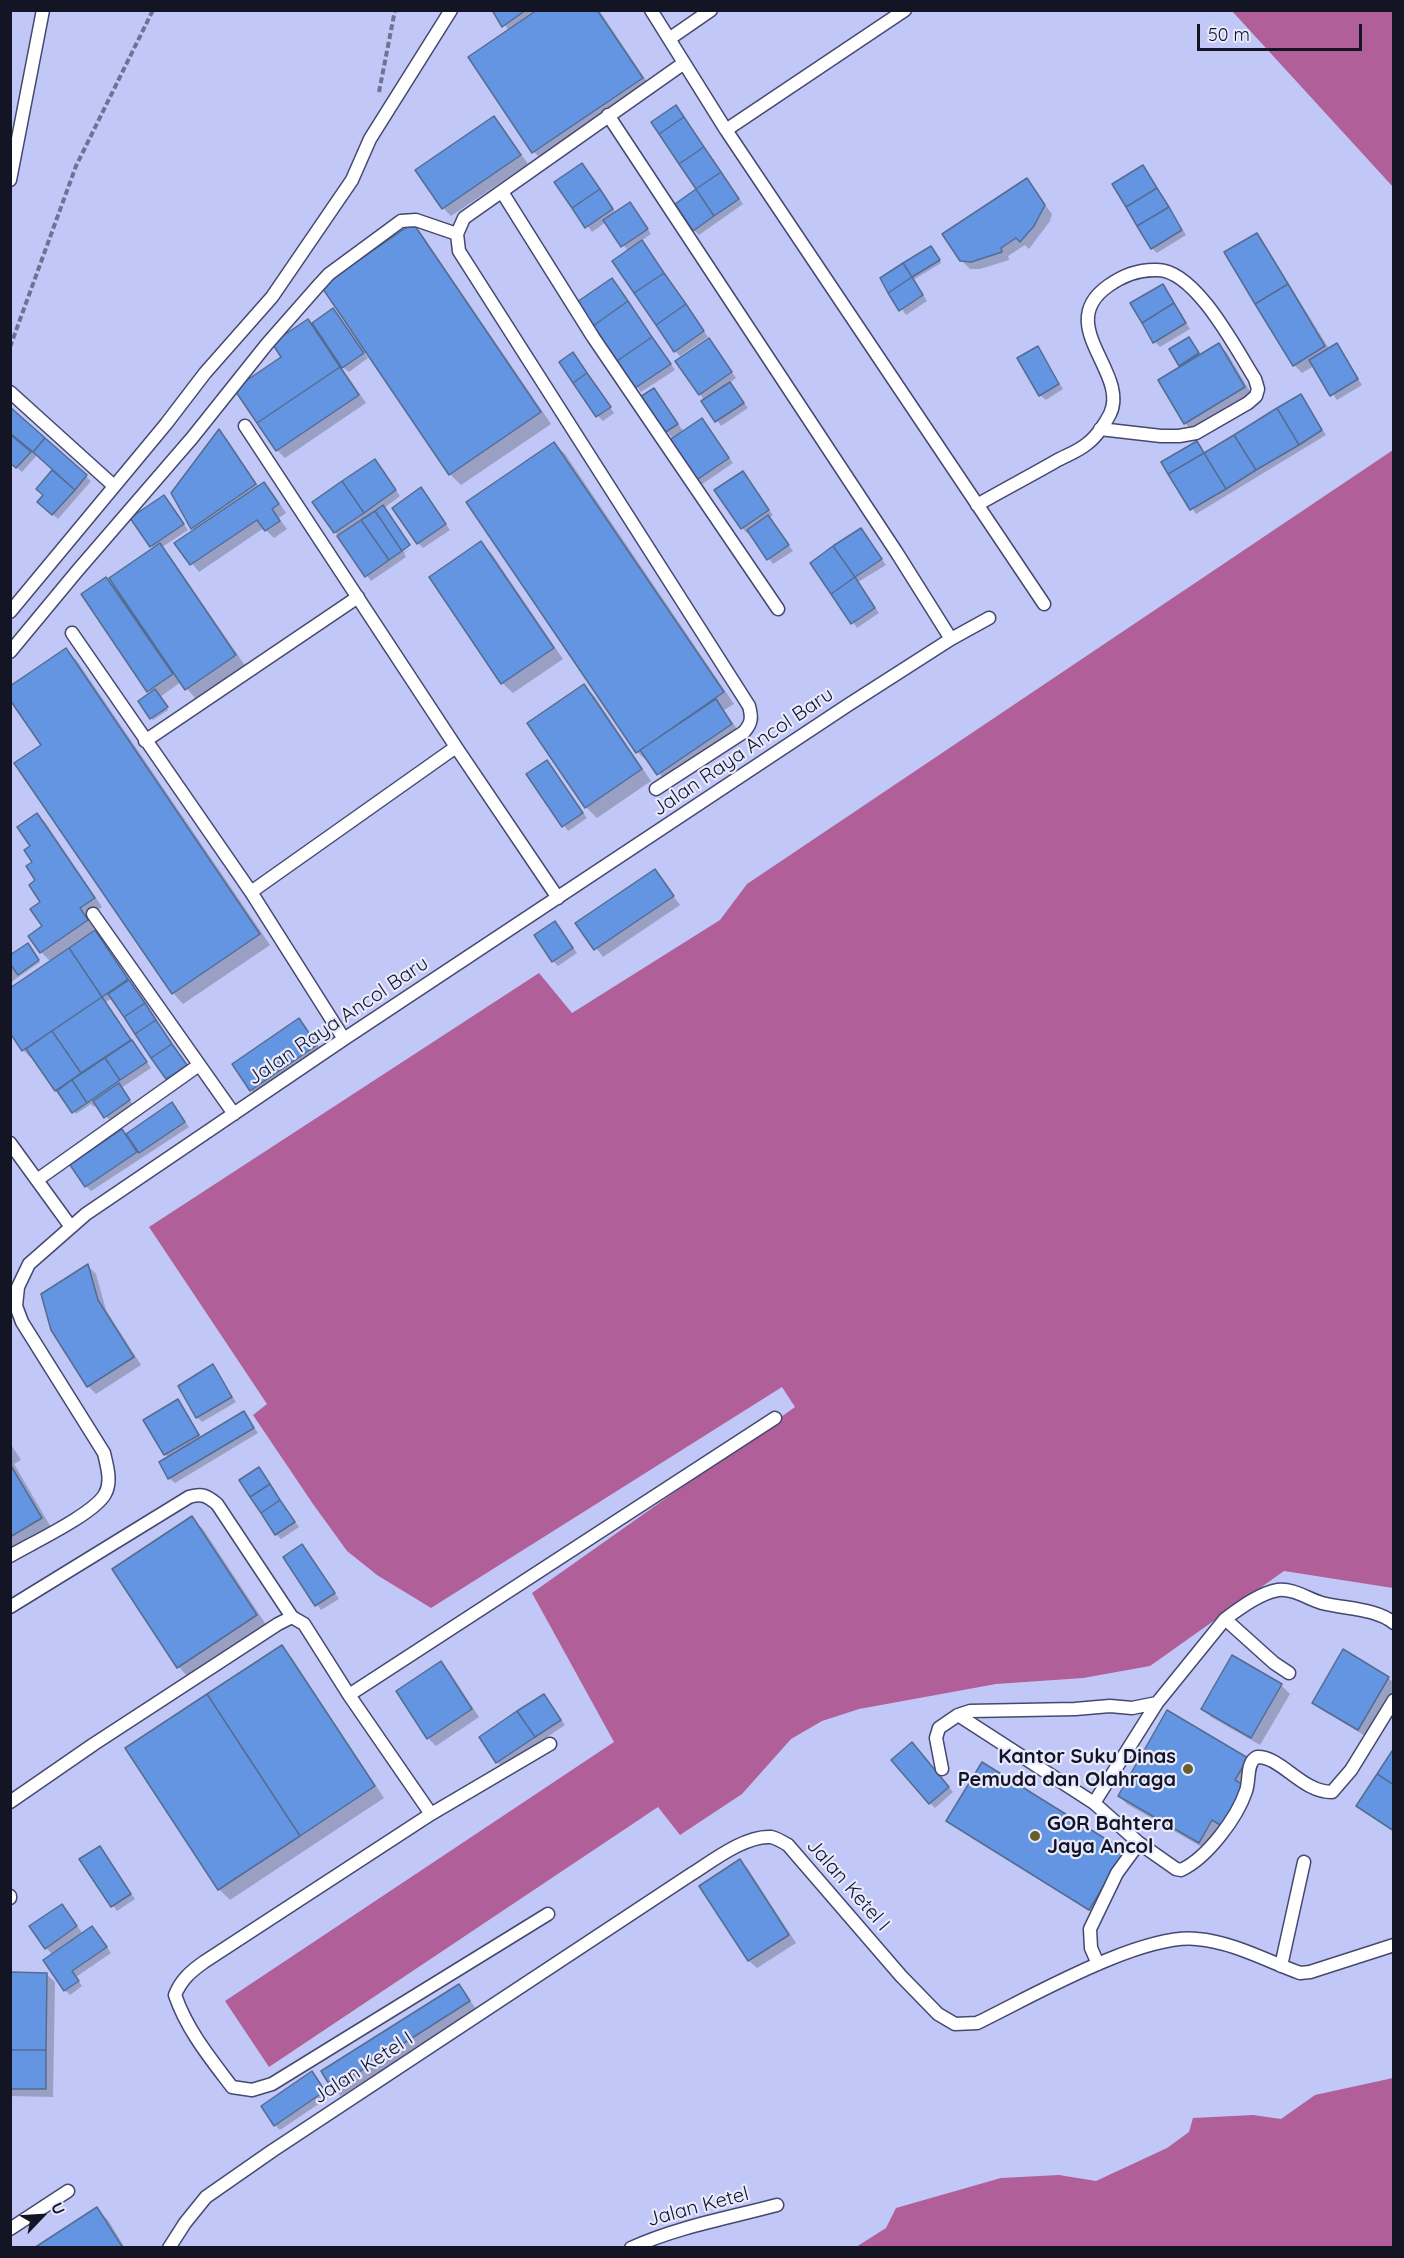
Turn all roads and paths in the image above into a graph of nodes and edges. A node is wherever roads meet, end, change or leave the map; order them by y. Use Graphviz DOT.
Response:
graph roads {
  1 [pos="43,10"];
  2 [pos="153,10"];
  3 [pos="395,10"];
  4 [pos="451,10"];
  5 [pos="651,10"];
  6 [pos="711,10"];
  7 [pos="905,10"];
  8 [pos="669,39"];
  9 [pos="684,63"];
  10 [pos="378,94"];
  11 [pos="608,115"];
  12 [pos="726,130"];
  13 [pos="10,180"];
  14 [pos="502,192"];
  15 [pos="457,234"];
  16 [pos="10,347"];
  17 [pos="10,392"];
  18 [pos="245,426"];
  19 [pos="1100,429"];
  20 [pos="114,486"];
  21 [pos="977,505"];
  22 [pos="358,597"];
  23 [pos="1044,604"];
  24 [pos="778,609"];
  25 [pos="10,612"];
  26 [pos="988,618"];
  27 [pos="72,633"];
  28 [pos="951,639"];
  29 [pos="10,652"];
  30 [pos="145,741"];
  31 [pos="456,747"];
  32 [pos="656,789"];
  33 [pos="251,892"];
  34 [pos="558,898"];
  35 [pos="93,914"];
  36 [pos="344,1039"];
  37 [pos="199,1065"];
  38 [pos="234,1114"];
  39 [pos="10,1143"];
  40 [pos="37,1180"];
  41 [pos="71,1227"];
  42 [pos="775,1418"];
  43 [pos="10,1556"];
  44 [pos="10,1607"];
  45 [pos="292,1617"];
  46 [pos="1226,1619"];
  47 [pos="1394,1623"];
  48 [pos="1289,1673"];
  49 [pos="349,1695"];
  50 [pos="1394,1700"];
  51 [pos="1157,1703"];
  52 [pos="958,1715"];
  53 [pos="550,1744"];
  54 [pos="942,1769"];
  55 [pos="10,1802"];
  56 [pos="1094,1803"];
  57 [pos="431,1814"];
  58 [pos="1139,1843"];
  59 [pos="1304,1862"];
  60 [pos="548,1914"];
  61 [pos="1394,1946"];
  62 [pos="1098,1964"];
  63 [pos="1281,1966"];
  64 [pos="68,2191"];
  65 [pos="777,2205"];
  66 [pos="10,2229"];
  67 [pos="169,2247"];
  68 [pos="631,2247"];
  1 -- 13 [label="lane"];
  2 -- 16 [label="path"];
  3 -- 10 [label="path"];
  4 -- 20 [label="lane"];
  5 -- 8 [label="lane"];
  6 -- 8 [label="lane"];
  7 -- 12 [label="lane"];
  8 -- 9 [label="lane"];
  9 -- 11 [label="lane"];
  9 -- 12 [label="lane"];
  11 -- 14 [label="lane"];
  11 -- 28 [label="lane"];
  12 -- 21 [label="lane"];
  14 -- 15 [label="lane"];
  14 -- 24 [label="lane"];
  15 -- 29 [label="lane"];
  15 -- 32 [label="lane"];
  17 -- 20 [label="lane"];
  18 -- 22 [label="lane"];
  19 -- 19 [label="lane"];
  19 -- 21 [label="lane"];
  20 -- 25 [label="lane"];
  21 -- 23 [label="lane"];
  22 -- 30 [label="lane"];
  22 -- 31 [label="lane"];
  26 -- 28 [label="lane, Jalan Raya Ancol Baru"];
  27 -- 30 [label="lane"];
  28 -- 34 [label="lane, Jalan Raya Ancol Baru"];
  30 -- 33 [label="lane"];
  31 -- 33 [label="lane"];
  31 -- 34 [label="lane"];
  33 -- 36 [label="lane"];
  34 -- 36 [label="lane, Jalan Raya Ancol Baru"];
  35 -- 37 [label="lane"];
  36 -- 38 [label="lane, Jalan Raya Ancol Baru"];
  37 -- 38 [label="lane"];
  37 -- 40 [label="lane"];
  38 -- 41 [label="lane, Jalan Raya Ancol Baru"];
  39 -- 40 [label="lane"];
  40 -- 41 [label="lane"];
  41 -- 43 [label="lane, Jalan Raya Ancol Baru"];
  42 -- 49 [label="lane"];
  44 -- 45 [label="lane"];
  45 -- 49 [label="lane"];
  45 -- 55 [label="lane"];
  46 -- 47 [label="lane"];
  46 -- 48 [label="lane"];
  46 -- 51 [label="lane"];
  49 -- 57 [label="lane"];
  50 -- 58 [label="lane"];
  51 -- 52 [label="lane"];
  51 -- 56 [label="lane"];
  52 -- 54 [label="lane"];
  52 -- 56 [label="lane"];
  53 -- 57 [label="lane"];
  56 -- 58 [label="lane"];
  57 -- 60 [label="lane"];
  58 -- 62 [label="lane"];
  59 -- 63 [label="lane"];
  61 -- 63 [label="lane, Jalan Ketel I"];
  62 -- 63 [label="lane, Jalan Ketel I"];
  62 -- 67 [label="lane, Jalan Ketel I"];
  64 -- 66 [label="lane"];
  65 -- 68 [label="lane, Jalan Ketel"];
}
